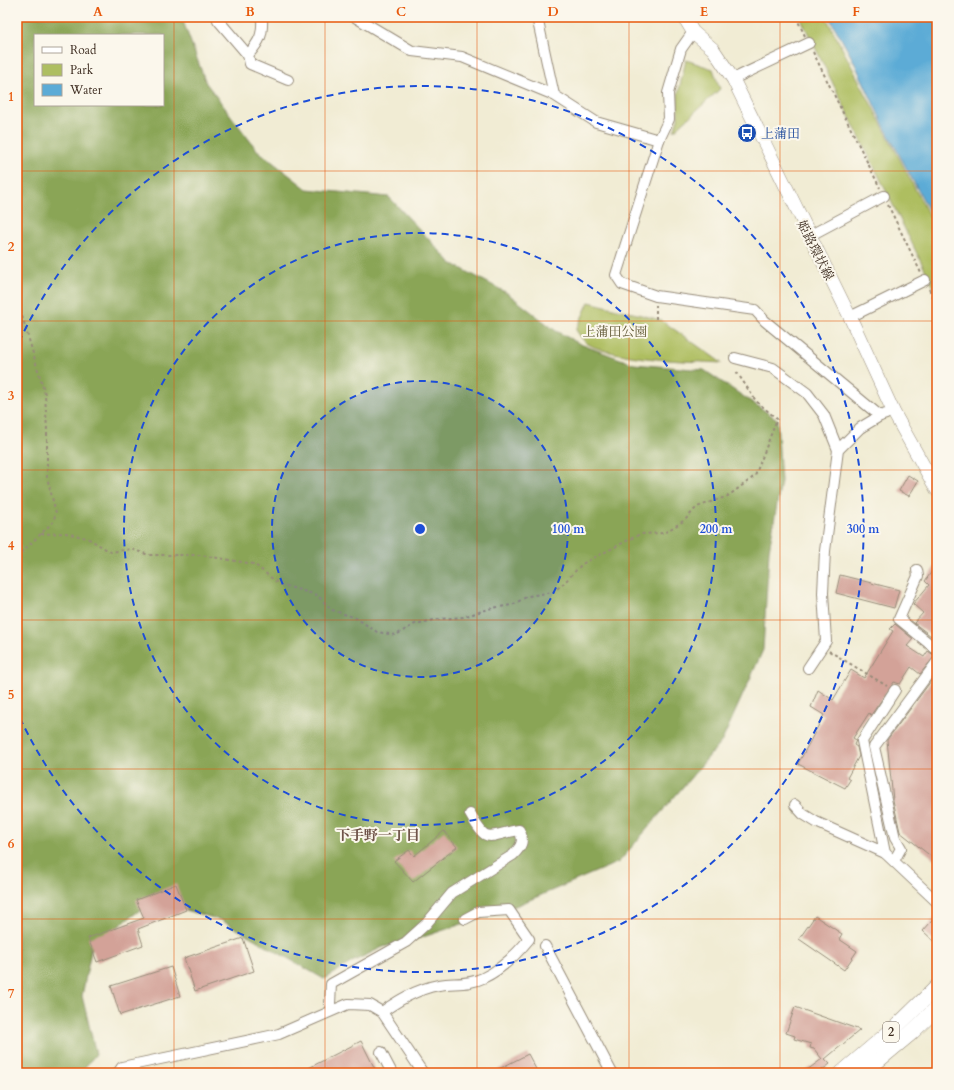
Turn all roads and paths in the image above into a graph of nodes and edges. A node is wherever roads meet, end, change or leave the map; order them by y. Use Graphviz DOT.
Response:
graph roads {
  1 [pos="262,17"];
  2 [pos="355,17"];
  3 [pos="537,17"];
  4 [pos="684,17"];
  5 [pos="796,17"];
  6 [pos="218,20"];
  7 [pos="693,32"];
  8 [pos="808,43"];
  9 [pos="248,55"];
  10 [pos="733,79"];
  11 [pos="288,80"];
  12 [pos="554,95"];
  13 [pos="659,140"];
  14 [pos="884,196"];
  15 [pos="809,236"];
  16 [pos="925,280"];
  17 [pos="656,296"];
  18 [pos="17,299"];
  19 [pos="937,304"];
  20 [pos="850,317"];
  21 [pos="656,319"];
  22 [pos="734,358"];
  23 [pos="736,371"];
  24 [pos="894,413"];
  25 [pos="880,416"];
  26 [pos="838,450"];
  27 [pos="933,473"];
  28 [pos="937,490"];
  29 [pos="41,534"];
  30 [pos="17,557"];
  31 [pos="917,570"];
  32 [pos="823,647"];
  33 [pos="937,650"];
  34 [pos="937,662"];
  35 [pos="808,668"];
  36 [pos="895,690"];
  37 [pos="795,805"];
  38 [pos="470,814"];
  39 [pos="885,853"];
  40 [pos="894,861"];
  41 [pos="937,902"];
  42 [pos="465,919"];
  43 [pos="545,946"];
  44 [pos="937,987"];
  45 [pos="937,1008"];
  46 [pos="332,1010"];
  47 [pos="382,1012"];
  48 [pos="381,1052"];
  49 [pos="118,1073"];
  50 [pos="392,1073"];
  51 [pos="423,1073"];
  52 [pos="612,1073"];
  53 [pos="842,1073"];
  54 [pos="863,1073"];
  1 -- 9 [label="street"];
  2 -- 12 [label="street"];
  3 -- 12 [label="street"];
  4 -- 7 [label="main road, 姫路環状線"];
  5 -- 8 [label="path"];
  6 -- 9 [label="street"];
  7 -- 10 [label="main road, 姫路環状線"];
  7 -- 13 [label="street"];
  8 -- 10 [label="street"];
  8 -- 14 [label="path"];
  9 -- 11 [label="street"];
  10 -- 15 [label="main road, 姫路環状線"];
  12 -- 13 [label="street"];
  13 -- 17 [label="street"];
  14 -- 15 [label="street"];
  14 -- 16 [label="path"];
  15 -- 20 [label="main road, 姫路環状線"];
  16 -- 19 [label="path"];
  16 -- 20 [label="street"];
  17 -- 21 [label="path"];
  17 -- 25 [label="street"];
  18 -- 29 [label="path"];
  20 -- 24 [label="main road, 姫路環状線"];
  22 -- 26 [label="street"];
  23 -- 29 [label="path"];
  24 -- 25 [label="street"];
  24 -- 27 [label="main road, 姫路環状線"];
  25 -- 26 [label="street"];
  26 -- 32 [label="street"];
  27 -- 28 [label="main road, 姫路環状線"];
  29 -- 30 [label="path"];
  31 -- 33 [label="street"];
  32 -- 35 [label="street"];
  32 -- 36 [label="path"];
  34 -- 40 [label="street"];
  36 -- 39 [label="street"];
  37 -- 39 [label="street"];
  38 -- 46 [label="street"];
  39 -- 40 [label="street"];
  40 -- 41 [label="street"];
  42 -- 47 [label="street"];
  43 -- 52 [label="street"];
  44 -- 53 [label="highway, 2"];
  45 -- 54 [label="highway, 2"];
  46 -- 47 [label="street"];
  46 -- 49 [label="street"];
  47 -- 51 [label="street"];
  48 -- 50 [label="street"];
}
